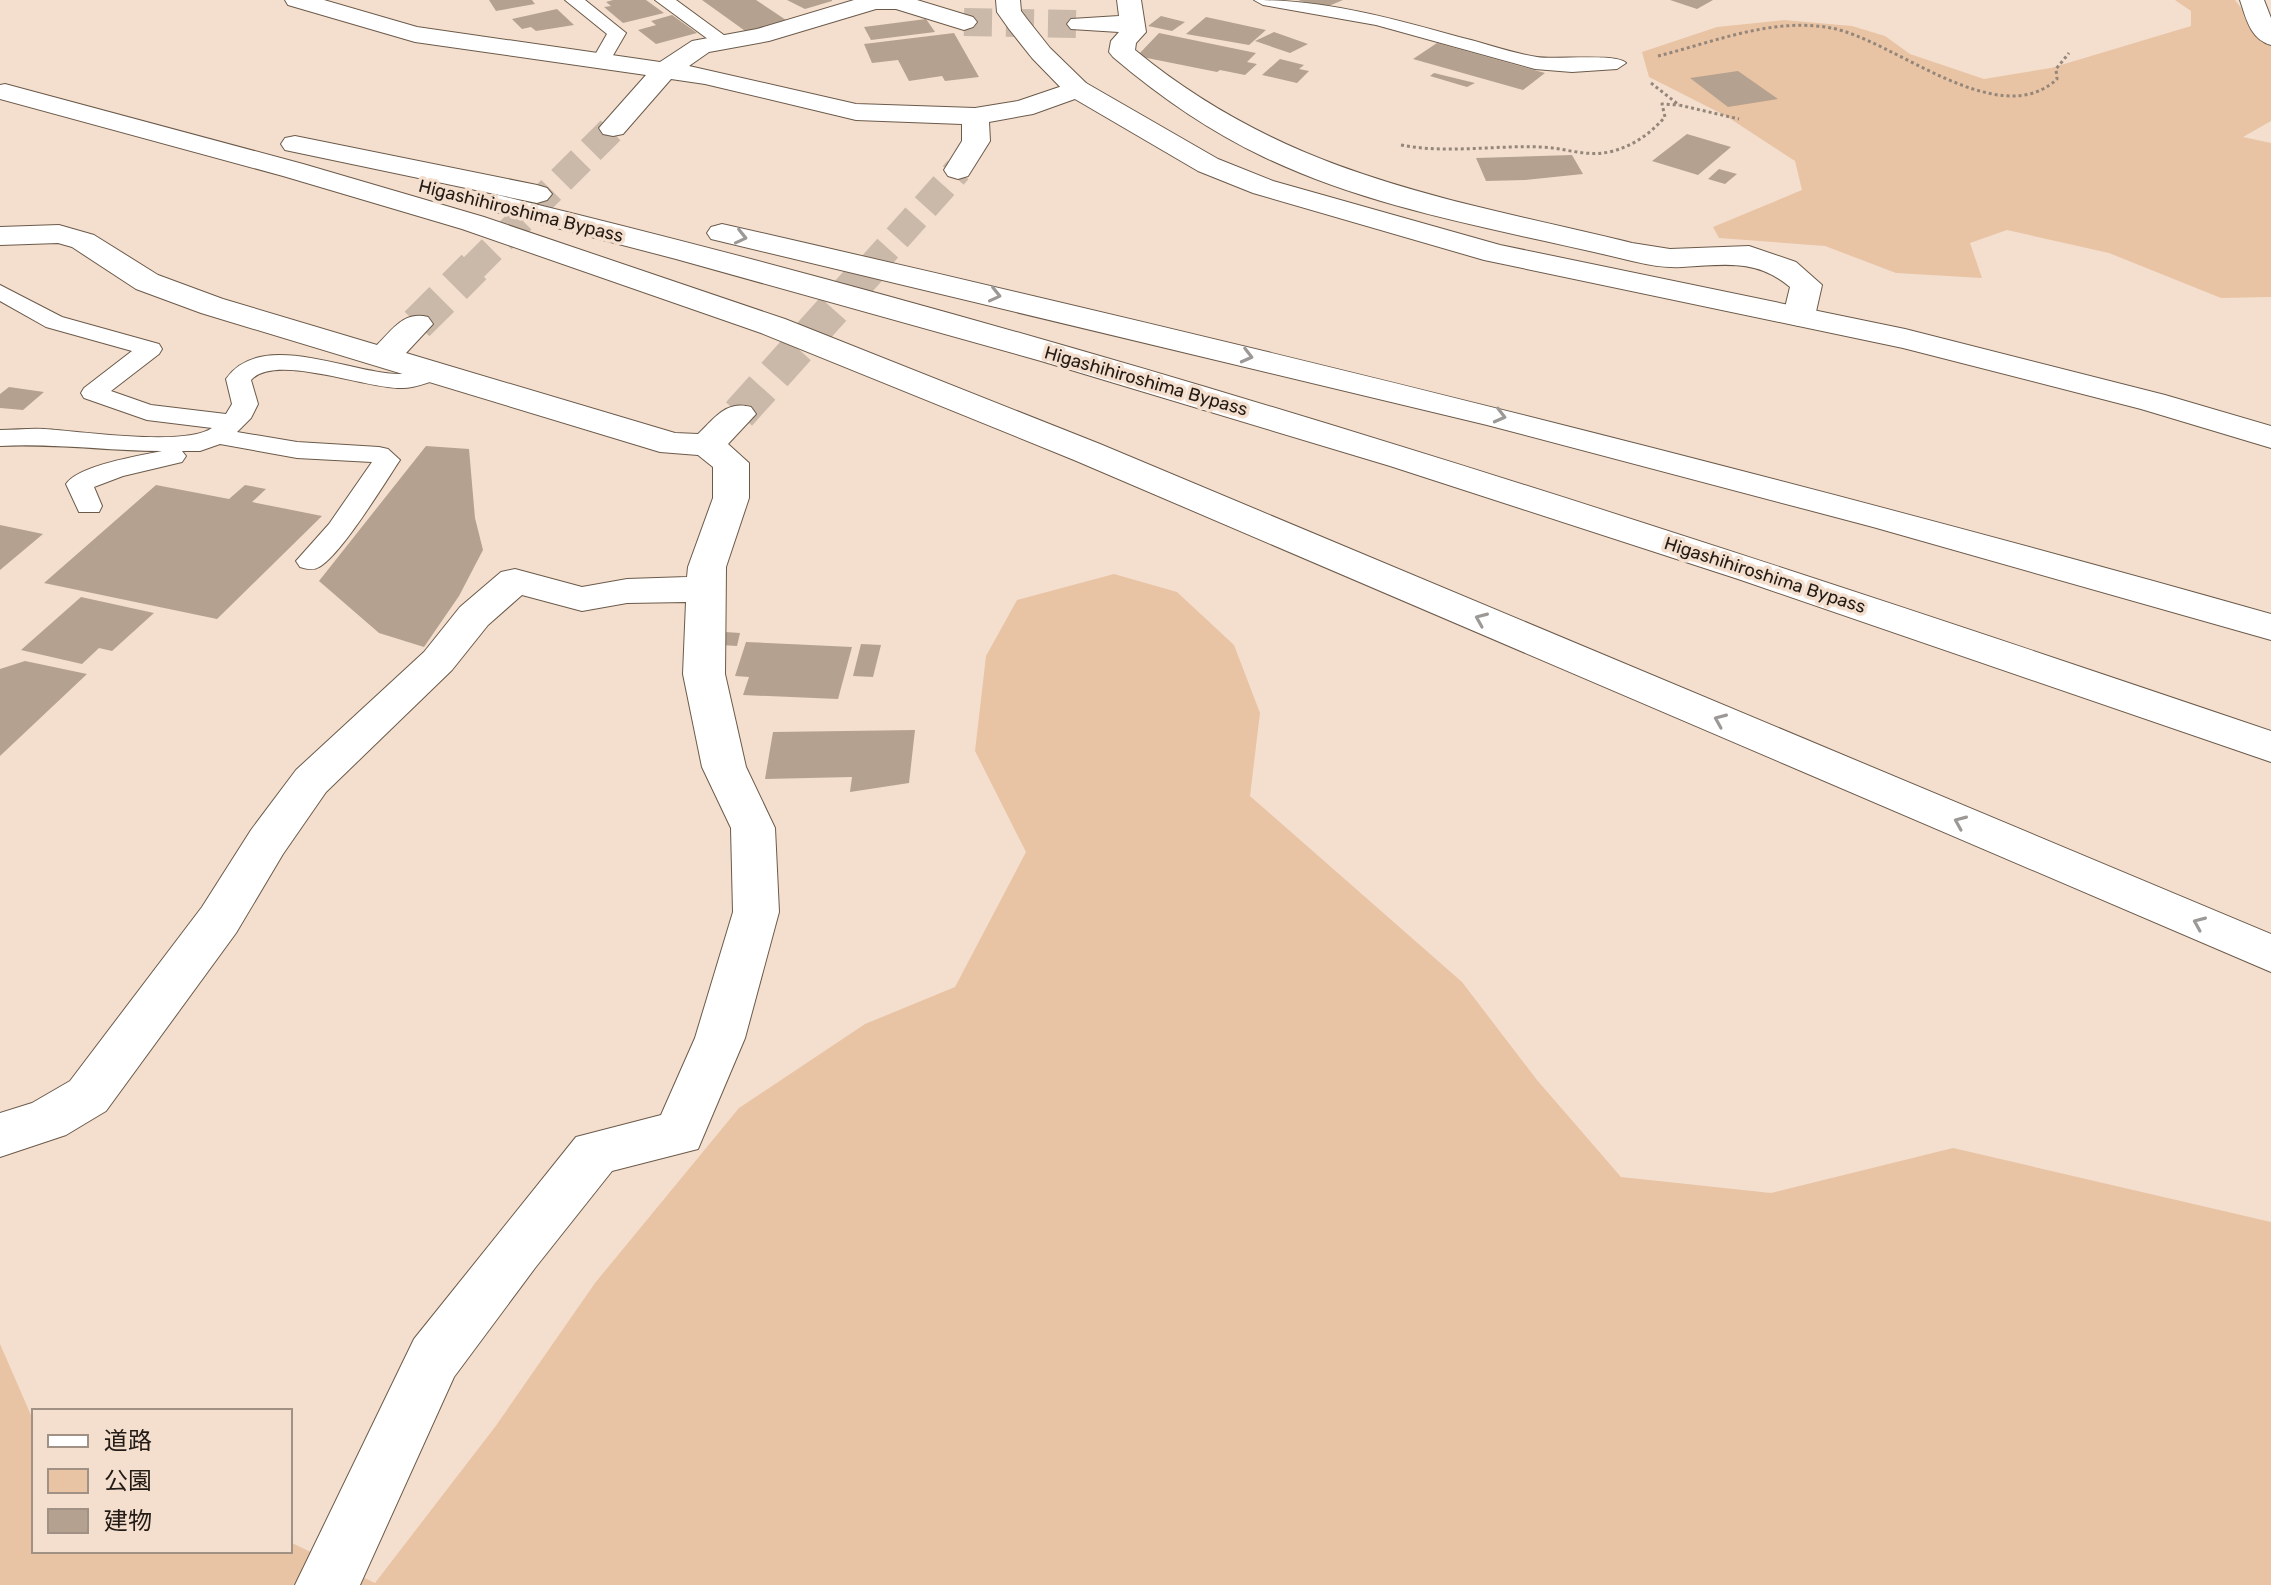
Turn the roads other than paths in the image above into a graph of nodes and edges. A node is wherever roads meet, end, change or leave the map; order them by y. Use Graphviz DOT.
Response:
graph roads {
  1 [pos="297,0"];
  2 [pos="574,0"];
  3 [pos="664,0"];
  4 [pos="1008,0"];
  5 [pos="1263,0"];
  6 [pos="2252,0"];
  7 [pos="890,1"];
  8 [pos="1131,12"];
  9 [pos="964,22"];
  10 [pos="1080,24"];
  11 [pos="2271,37"];
  12 [pos="723,41"];
  13 [pos="601,60"];
  14 [pos="1617,63"];
  15 [pos="666,69"];
  16 [pos="1077,89"];
  17 [pos="3,91"];
  18 [pos="975,116"];
  19 [pos="613,128"];
  20 [pos="958,170"];
  21 [pos="0,236"];
  22 [pos="0,292"];
  23 [pos="1799,316"];
  24 [pos="417,324"];
  25 [pos="382,358"];
  26 [pos="431,374"];
  27 [pos="217,434"];
  28 [pos="2271,437"];
  29 [pos="0,438"];
  30 [pos="89,506"];
  31 [pos="310,561"];
  32 [pos="706,589"];
  33 [pos="2271,627"];
  34 [pos="2271,747"];
  35 [pos="2271,954"];
  36 [pos="0,1135"];
  37 [pos="327,1585"];
  1 -- 13 [label="main road"];
  2 -- 13 [label="lane"];
  3 -- 12 [label="lane"];
  4 -- 16 [label="main road"];
  5 -- 14 [label="lane"];
  6 -- 11 [label="main road"];
  7 -- 9 [label="main road"];
  7 -- 12 [label="main road"];
  8 -- 10 [label="main road"];
  8 -- 23 [label="main road"];
  12 -- 15 [label="main road"];
  13 -- 15 [label="main road"];
  15 -- 18 [label="main road"];
  15 -- 19 [label="main road"];
  16 -- 18 [label="main road"];
  16 -- 23 [label="main road"];
  17 -- 33 [label="main road, one-way"];
  17 -- 34 [label="main road, Higashihiroshima Bypass"];
  35 -- 17 [label="main road, one-way"];
  18 -- 20 [label="main road"];
  21 -- 25 [label="main road"];
  22 -- 27 [label="lane"];
  23 -- 28 [label="main road"];
  24 -- 25 [label="main road"];
  25 -- 26 [label="main road"];
  26 -- 27 [label="lane"];
  26 -- 32 [label="main road"];
  27 -- 29 [label="lane"];
  27 -- 30 [label="lane"];
  27 -- 31 [label="lane"];
  32 -- 36 [label="main road"];
  32 -- 37 [label="main road"];
}
